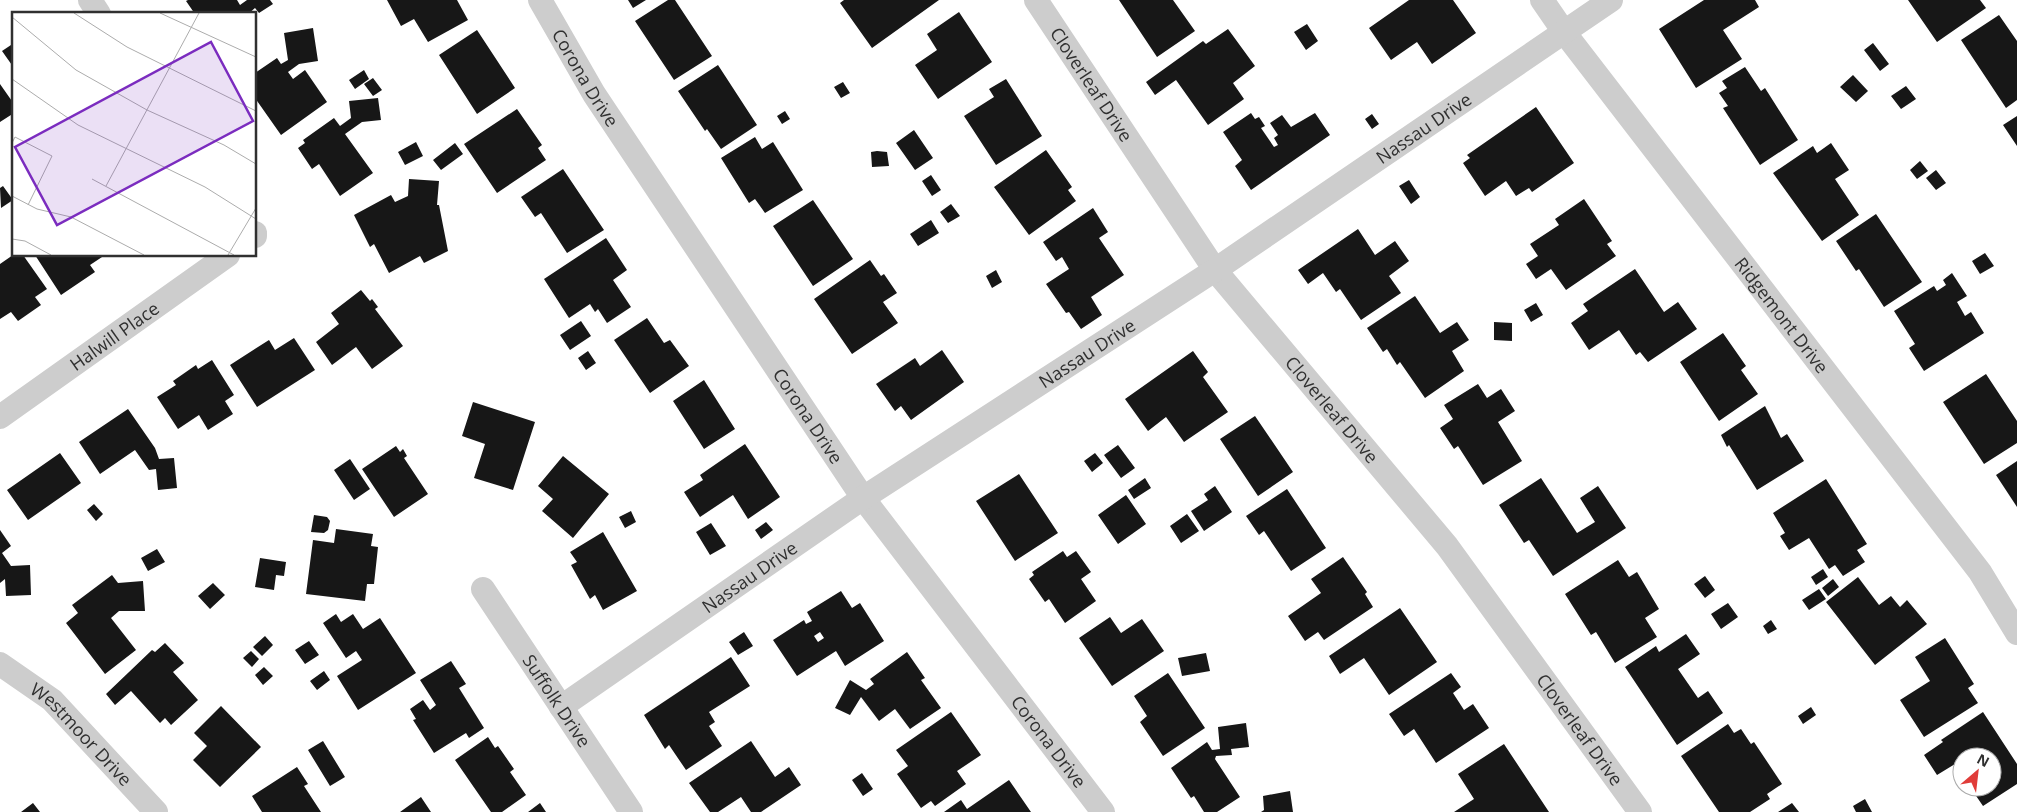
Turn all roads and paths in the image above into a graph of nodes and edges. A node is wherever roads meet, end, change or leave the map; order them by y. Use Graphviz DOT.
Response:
graph roads {
  1 [pos="90,0"];
  2 [pos="540,0"];
  3 [pos="1036,0"];
  4 [pos="1542,0"];
  5 [pos="1611,0"];
  6 [pos="99,12"];
  7 [pos="1564,32"];
  8 [pos="227,256"];
  9 [pos="1214,270"];
  10 [pos="0,417"];
  11 [pos="864,498"];
  12 [pos="483,589"];
  13 [pos="2017,633"];
  14 [pos="0,664"];
  15 [pos="561,707"];
  16 [pos="156,812"];
  17 [pos="631,812"];
  18 [pos="1104,812"];
  19 [pos="1640,812"];
  1 -- 6 [label="street"];
  2 -- 11 [label="street, Corona Drive"];
  3 -- 9 [label="street, Cloverleaf Drive"];
  4 -- 7 [label="street, Ridgemont Drive"];
  5 -- 7 [label="street, Nassau Drive"];
  7 -- 9 [label="street, Nassau Drive"];
  7 -- 13 [label="street, Ridgemont Drive"];
  8 -- 10 [label="street, Halwill Place"];
  9 -- 11 [label="street, Nassau Drive"];
  9 -- 19 [label="street, Cloverleaf Drive"];
  11 -- 15 [label="street, Nassau Drive"];
  11 -- 18 [label="street, Corona Drive"];
  12 -- 15 [label="street, Suffolk Drive"];
  14 -- 16 [label="street, Westmoor Drive"];
  15 -- 17 [label="street, Suffolk Drive"];
}
